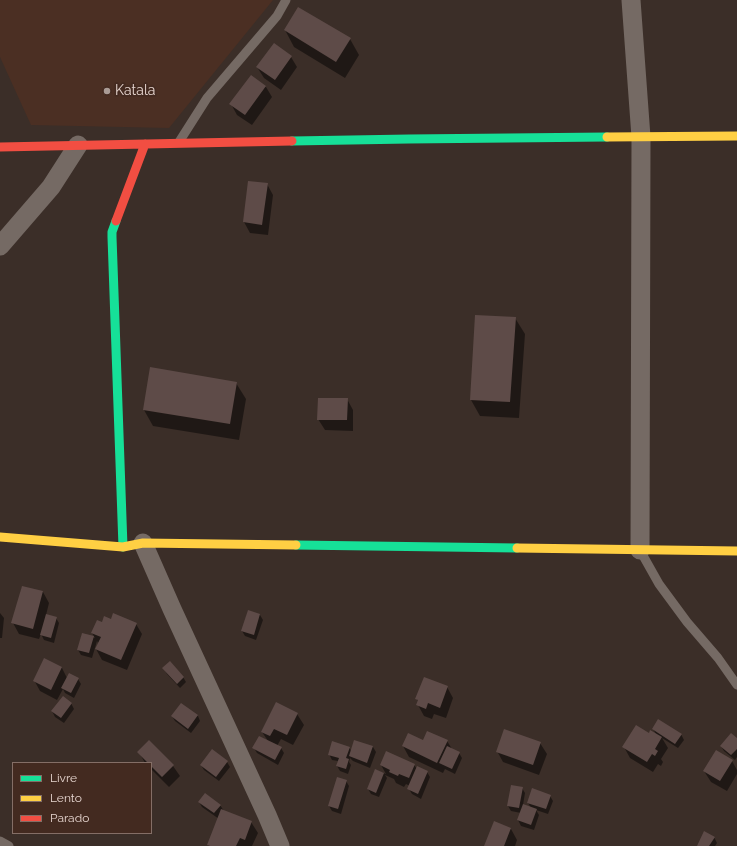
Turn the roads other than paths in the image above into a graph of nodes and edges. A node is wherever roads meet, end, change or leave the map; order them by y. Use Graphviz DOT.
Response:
graph roads {
  1 [pos="286,0"];
  2 [pos="631,0"];
  3 [pos="737,136"];
  4 [pos="641,137"];
  5 [pos="145,144"];
  6 [pos="178,144"];
  7 [pos="78,145"];
  8 [pos="0,147"];
  9 [pos="0,246"];
  10 [pos="0,538"];
  11 [pos="143,542"];
  12 [pos="123,547"];
  13 [pos="640,550"];
  14 [pos="737,551"];
  15 [pos="737,685"];
  16 [pos="0,841"];
  17 [pos="9,846"];
  18 [pos="280,846"];
  1 -- 6 [label="lane"];
  2 -- 4 [label="street"];
  3 -- 4 [label="street"];
  4 -- 6 [label="street"];
  4 -- 13 [label="street"];
  5 -- 6 [label="street"];
  5 -- 7 [label="street"];
  5 -- 12 [label="street"];
  7 -- 8 [label="street"];
  7 -- 9 [label="street"];
  10 -- 12 [label="street"];
  11 -- 12 [label="street"];
  11 -- 13 [label="street"];
  11 -- 18 [label="street"];
  13 -- 14 [label="street"];
  13 -- 15 [label="lane"];
  16 -- 17 [label="lane"];
}
